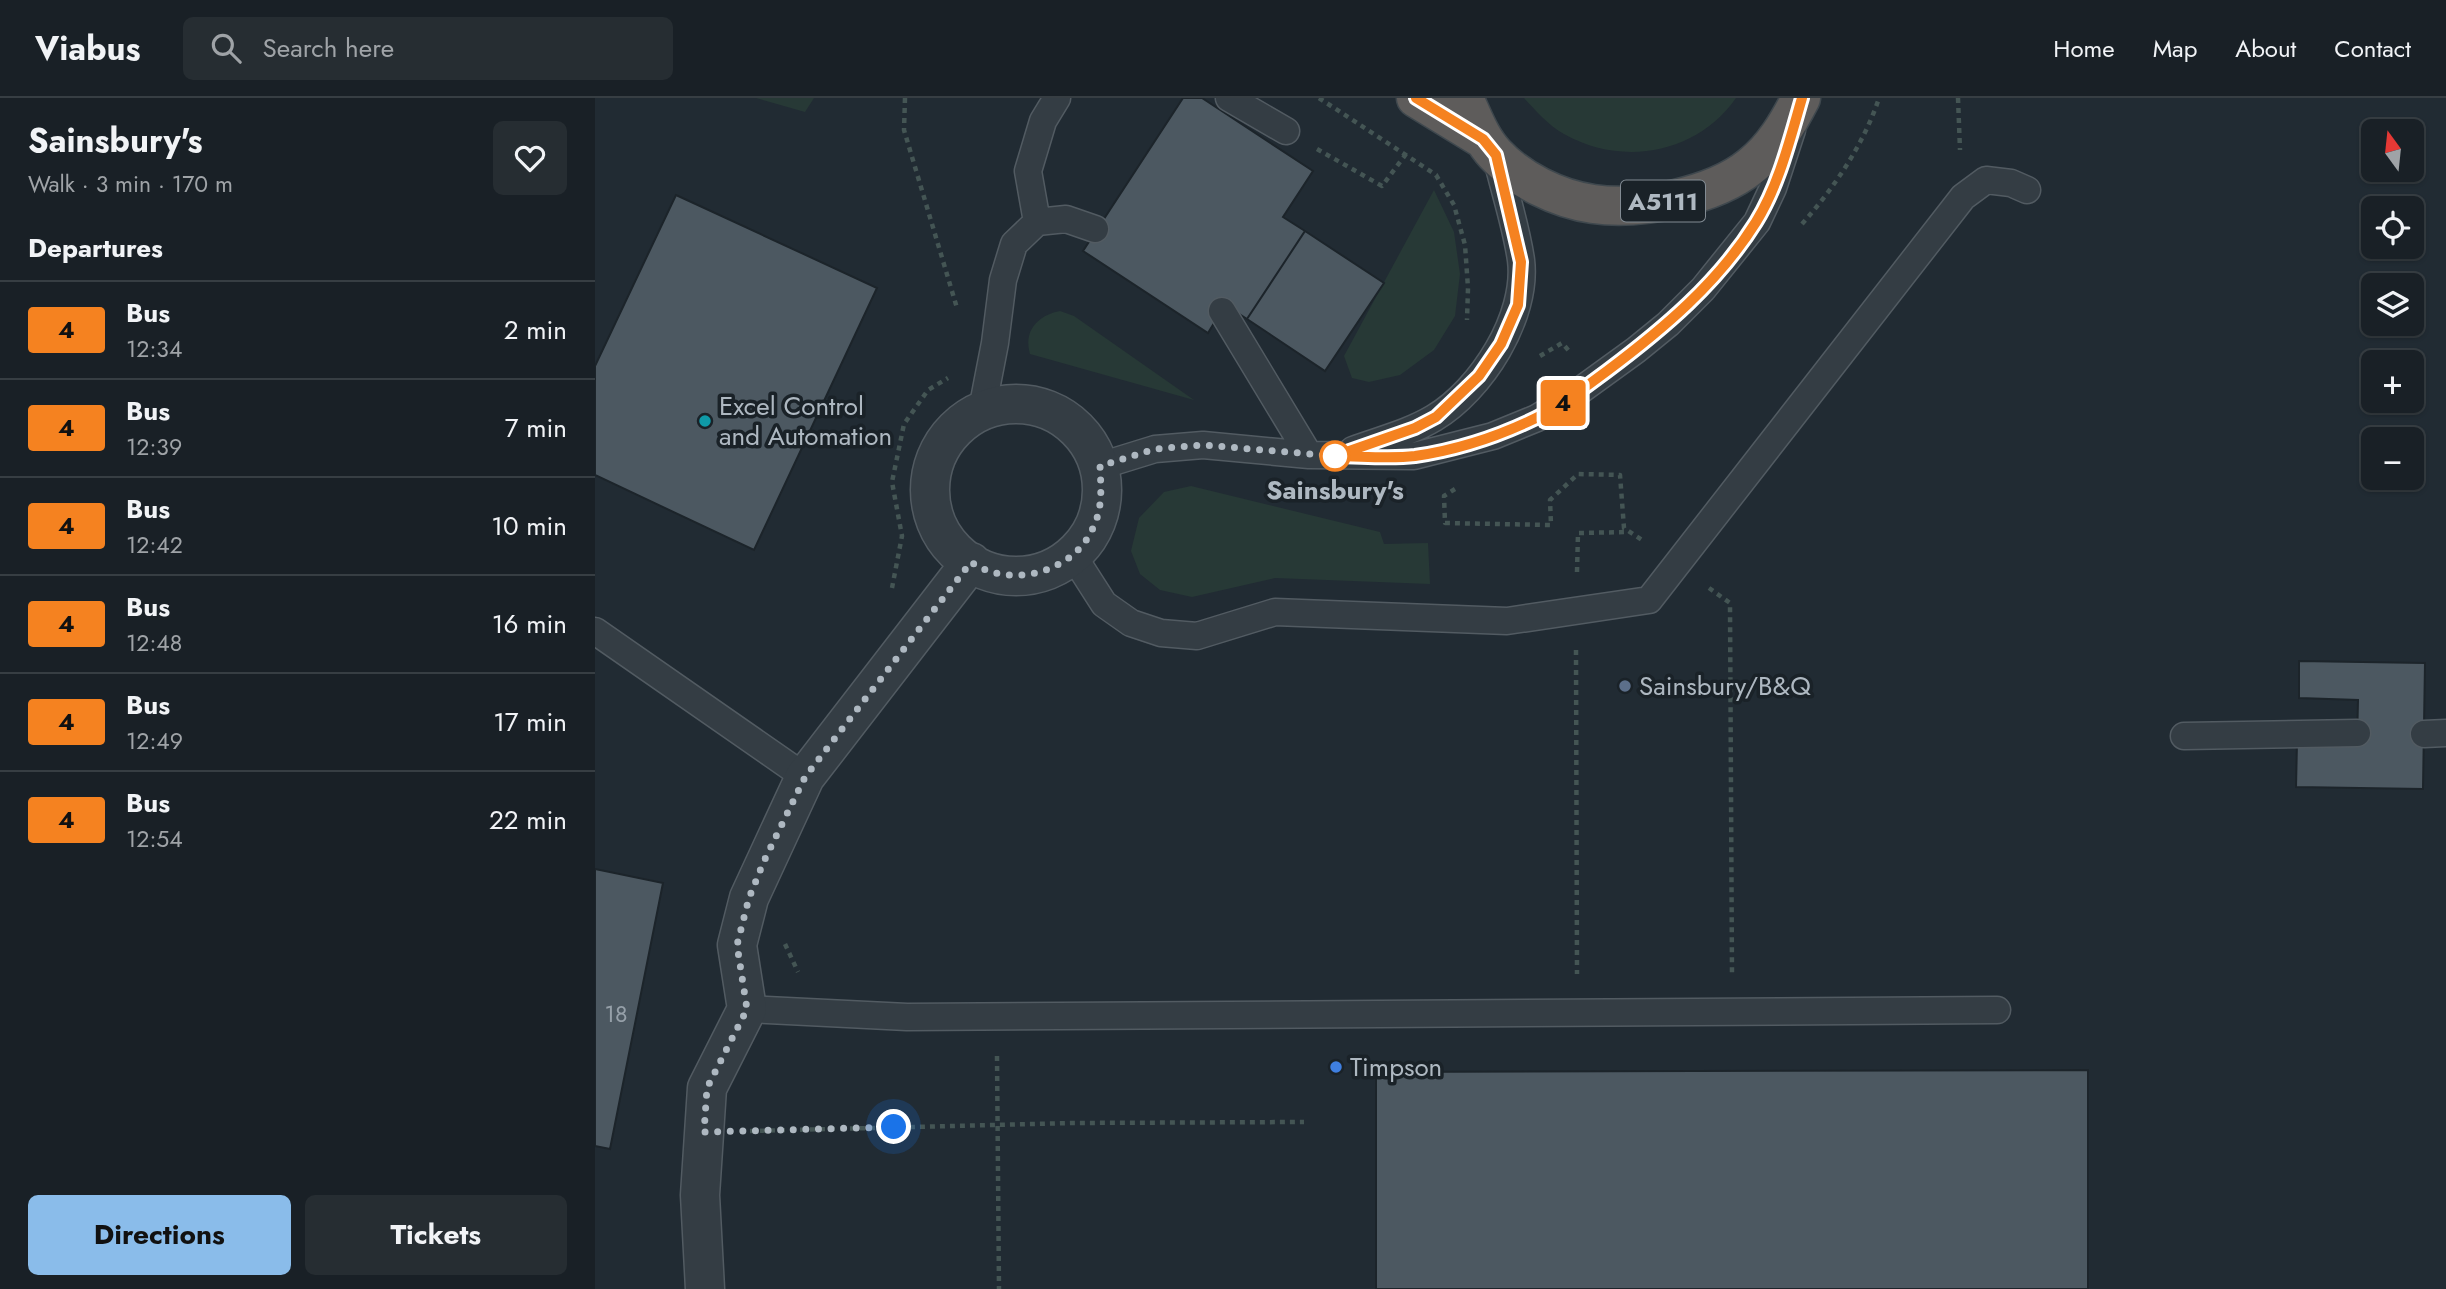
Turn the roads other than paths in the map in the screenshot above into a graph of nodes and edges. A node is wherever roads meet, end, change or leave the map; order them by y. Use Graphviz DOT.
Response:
graph roads {
  1 [pos="1057,98"];
  2 [pos="1229,98"];
  3 [pos="1416,98"];
  4 [pos="1464,98"];
  5 [pos="1802,98"];
  6 [pos="1286,131"];
  7 [pos="1490,147"];
  8 [pos="2027,190"];
  9 [pos="1037,222"];
  10 [pos="1095,229"];
  11 [pos="1222,312"];
  12 [pos="982,410"];
  13 [pos="1309,456"];
  14 [pos="1335,456"];
  15 [pos="1100,466"];
  16 [pos="1072,554"];
  17 [pos="971,562"];
  18 [pos="595,631"];
  19 [pos="2357,733"];
  20 [pos="2184,736"];
  21 [pos="805,777"];
  22 [pos="747,1009"];
  23 [pos="1997,1010"];
  24 [pos="705,1289"];
  1 -- 9 [label="lane"];
  2 -- 6 [label="lane"];
  3 -- 7 [label="highway, A5111"];
  4 -- 7 [label="highway, A5111"];
  5 -- 7 [label="highway, A5111"];
  5 -- 14 [label="lane"];
  7 -- 14 [label="lane"];
  8 -- 16 [label="lane"];
  9 -- 10 [label="lane"];
  9 -- 12 [label="lane"];
  11 -- 13 [label="lane"];
  12 -- 15 [label="street"];
  12 -- 17 [label="street"];
  13 -- 14 [label="lane"];
  13 -- 15 [label="lane"];
  15 -- 16 [label="street"];
  16 -- 17 [label="street"];
  17 -- 21 [label="street"];
  18 -- 21 [label="lane"];
  19 -- 20 [label="lane"];
  21 -- 22 [label="street"];
  22 -- 23 [label="lane"];
  22 -- 24 [label="street"];
}
